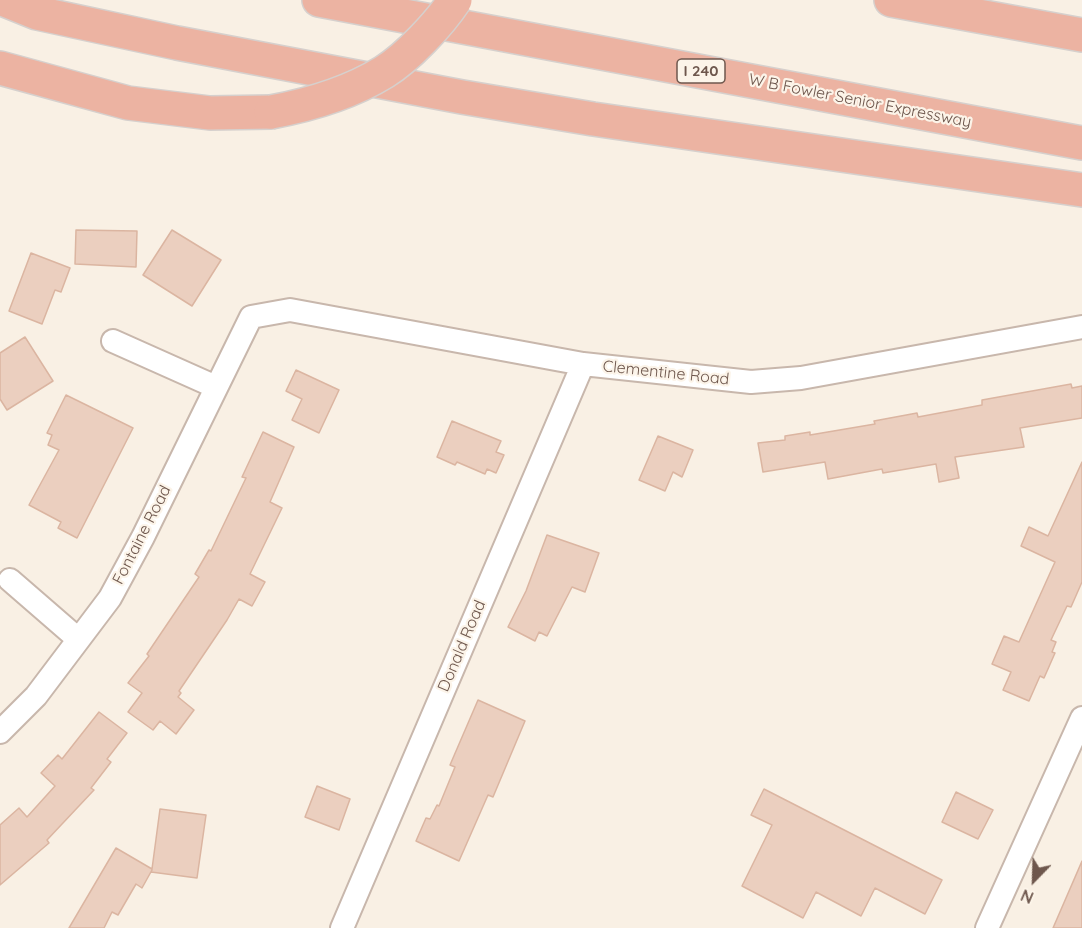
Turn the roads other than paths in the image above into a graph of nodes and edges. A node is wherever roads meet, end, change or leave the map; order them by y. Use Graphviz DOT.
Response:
graph roads {
  1 [pos="4,0"];
  2 [pos="320,0"];
  3 [pos="455,0"];
  4 [pos="891,0"];
  5 [pos="1082,34"];
  6 [pos="0,68"];
  7 [pos="1082,143"];
  8 [pos="1082,190"];
  9 [pos="251,317"];
  10 [pos="1082,327"];
  11 [pos="113,341"];
  12 [pos="583,364"];
  13 [pos="216,387"];
  14 [pos="10,580"];
  15 [pos="78,639"];
  16 [pos="1082,718"];
  17 [pos="0,732"];
  18 [pos="342,928"];
  19 [pos="987,928"];
  1 -- 8 [label="highway"];
  2 -- 7 [label="highway, W B Fowler Senior Expressway / I 240"];
  3 -- 6 [label="highway, bridge"];
  4 -- 5 [label="highway"];
  9 -- 12 [label="street, Clementine Road"];
  9 -- 13 [label="street, Fontaine Road"];
  10 -- 12 [label="street, Clementine Road"];
  11 -- 13 [label="street"];
  12 -- 18 [label="street, Donald Road"];
  13 -- 15 [label="street, Fontaine Road"];
  14 -- 15 [label="street"];
  15 -- 17 [label="street, Fontaine Road"];
  16 -- 19 [label="street"];
}
